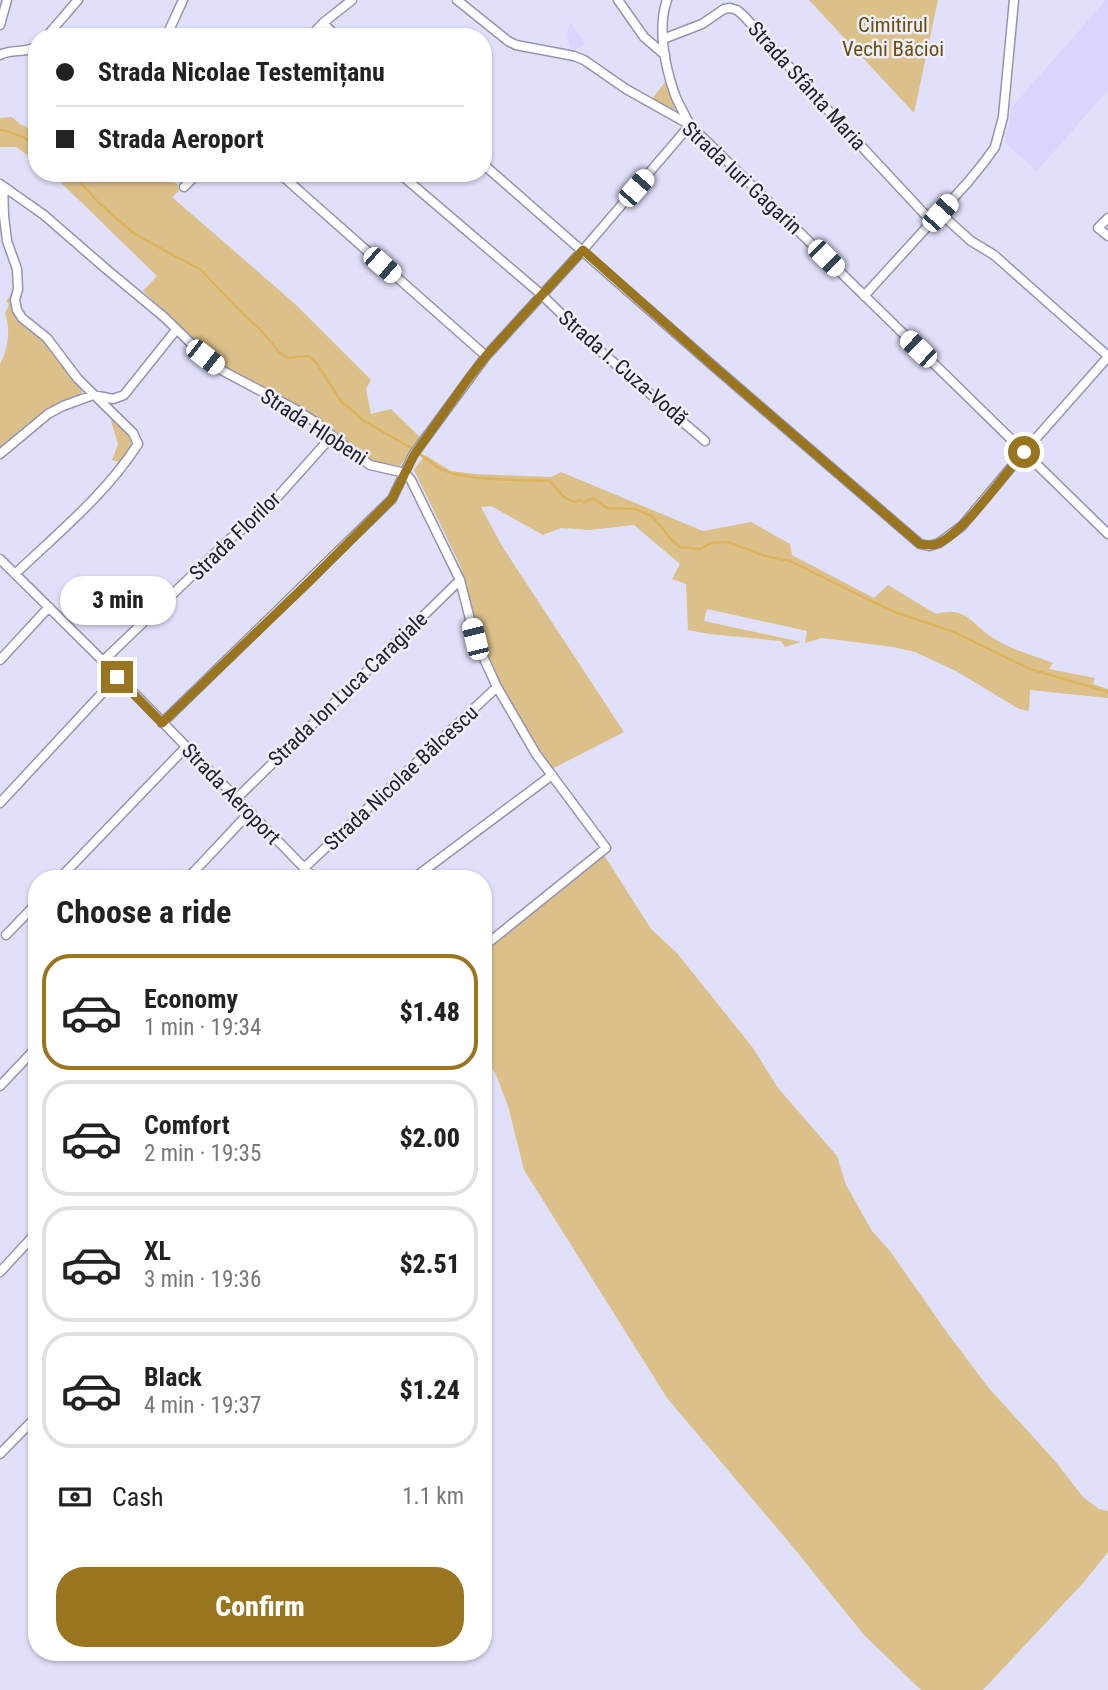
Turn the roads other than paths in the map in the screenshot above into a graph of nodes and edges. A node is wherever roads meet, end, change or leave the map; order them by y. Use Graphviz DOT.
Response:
graph roads {
  1 [pos="7,0"];
  2 [pos="78,0"];
  3 [pos="183,0"];
  4 [pos="352,0"];
  5 [pos="457,0"];
  6 [pos="618,0"];
  7 [pos="667,0"];
  8 [pos="1014,0"];
  9 [pos="323,23"];
  10 [pos="0,25"];
  11 [pos="54,28"];
  12 [pos="170,28"];
  13 [pos="318,28"];
  14 [pos="328,28"];
  15 [pos="492,28"];
  16 [pos="492,28"];
  17 [pos="663,39"];
  18 [pos="28,50"];
  19 [pos="2,52"];
  20 [pos="664,55"];
  21 [pos="690,125"];
  22 [pos="492,172"];
  23 [pos="189,182"];
  24 [pos="289,182"];
  25 [pos="410,182"];
  26 [pos="2,185"];
  27 [pos="184,187"];
  28 [pos="940,213"];
  29 [pos="1108,218"];
  30 [pos="932,222"];
  31 [pos="1108,236"];
  32 [pos="583,250"];
  33 [pos="542,295"];
  34 [pos="864,296"];
  35 [pos="176,330"];
  36 [pos="486,356"];
  37 [pos="1108,356"];
  38 [pos="93,395"];
  39 [pos="332,436"];
  40 [pos="705,440"];
  41 [pos="1024,452"];
  42 [pos="0,454"];
  43 [pos="405,472"];
  44 [pos="1108,534"];
  45 [pos="0,559"];
  46 [pos="15,574"];
  47 [pos="460,580"];
  48 [pos="49,607"];
  49 [pos="0,660"];
  50 [pos="103,661"];
  51 [pos="117,677"];
  52 [pos="497,688"];
  53 [pos="162,723"];
  54 [pos="186,747"];
  55 [pos="552,775"];
  56 [pos="236,799"];
  57 [pos="0,803"];
  58 [pos="249,813"];
  59 [pos="304,868"];
  60 [pos="68,870"];
  61 [pos="196,870"];
  62 [pos="425,870"];
  63 [pos="28,912"];
  64 [pos="6,935"];
  65 [pos="492,940"];
  66 [pos="28,1056"];
  67 [pos="0,1086"];
  68 [pos="28,1242"];
  69 [pos="0,1272"];
  70 [pos="28,1425"];
  71 [pos="0,1454"];
  1 -- 10 [label="street"];
  2 -- 11 [label="street"];
  3 -- 12 [label="street"];
  4 -- 9 [label="street"];
  5 -- 16 [label="street, Strada Iuri Gagarin"];
  6 -- 20 [label="street"];
  7 -- 17 [label="street"];
  8 -- 28 [label="street"];
  9 -- 13 [label="street"];
  9 -- 14 [label="street"];
  15 -- 21 [label="street, Strada Iuri Gagarin"];
  17 -- 20 [label="street"];
  17 -- 30 [label="street, Strada Sfânta Maria"];
  18 -- 19 [label="street"];
  20 -- 21 [label="street"];
  21 -- 32 [label="street"];
  21 -- 34 [label="street, Strada Iuri Gagarin"];
  22 -- 32 [label="street"];
  23 -- 27 [label="street"];
  24 -- 36 [label="street"];
  25 -- 33 [label="street, Strada I. Cuza-Vodă"];
  26 -- 35 [label="street, Strada Hlobeni"];
  26 -- 38 [label="street"];
  28 -- 30 [label="street"];
  28 -- 37 [label="street"];
  29 -- 31 [label="street"];
  30 -- 34 [label="street"];
  32 -- 33 [label="street"];
  32 -- 41 [label="street"];
  33 -- 36 [label="street"];
  33 -- 40 [label="street, Strada I. Cuza-Vodă"];
  34 -- 41 [label="street, Strada Iuri Gagarin"];
  35 -- 38 [label="street"];
  35 -- 39 [label="street, Strada Hlobeni"];
  36 -- 43 [label="street"];
  37 -- 41 [label="street"];
  38 -- 42 [label="street"];
  38 -- 46 [label="street"];
  39 -- 43 [label="street, Strada Hlobeni"];
  39 -- 50 [label="street, Strada Florilor"];
  41 -- 44 [label="street, Strada Iuri Gagarin"];
  43 -- 47 [label="street"];
  43 -- 53 [label="street"];
  45 -- 46 [label="street, Strada Aeroport"];
  46 -- 48 [label="street, Strada Aeroport"];
  47 -- 52 [label="street"];
  47 -- 56 [label="street, Strada Ion Luca Caragiale"];
  48 -- 49 [label="street"];
  48 -- 50 [label="street, Strada Aeroport"];
  50 -- 51 [label="street, Strada Aeroport"];
  51 -- 53 [label="street, Strada Aeroport"];
  51 -- 57 [label="street"];
  52 -- 55 [label="street"];
  52 -- 59 [label="street, Strada Nicolae Bălcescu"];
  53 -- 54 [label="street, Strada Aeroport"];
  54 -- 56 [label="street, Strada Aeroport"];
  54 -- 60 [label="street"];
  55 -- 62 [label="street"];
  55 -- 65 [label="street"];
  56 -- 58 [label="street, Strada Aeroport"];
  58 -- 59 [label="street, Strada Aeroport"];
  58 -- 61 [label="street"];
  63 -- 64 [label="street"];
  66 -- 67 [label="street"];
  68 -- 69 [label="street"];
  70 -- 71 [label="street"];
}
